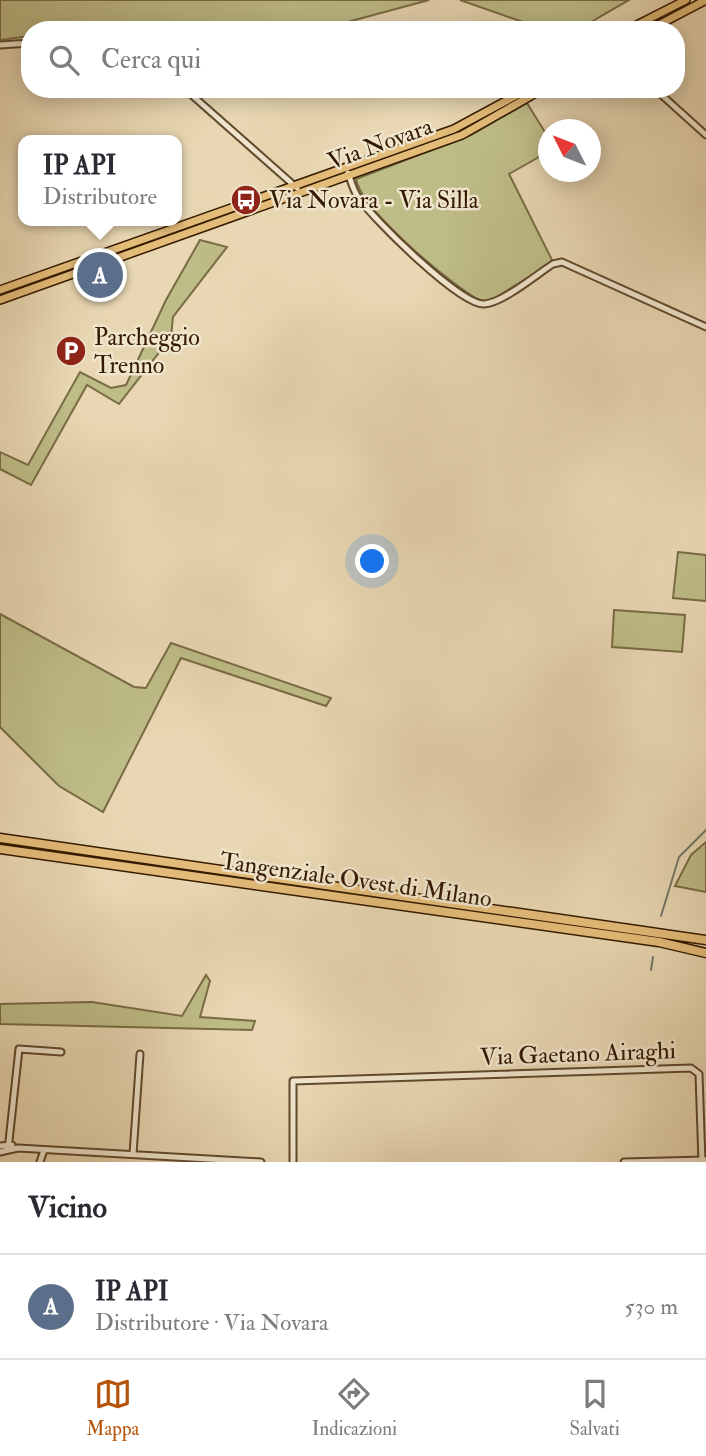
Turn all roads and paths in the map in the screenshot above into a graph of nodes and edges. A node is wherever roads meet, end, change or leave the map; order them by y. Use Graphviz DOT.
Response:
graph roads {
  1 [pos="686,0"];
  2 [pos="706,0"];
  3 [pos="645,21"];
  4 [pos="666,21"];
  5 [pos="21,44"];
  6 [pos="0,45"];
  7 [pos="196,98"];
  8 [pos="511,98"];
  9 [pos="527,98"];
  10 [pos="665,98"];
  11 [pos="706,135"];
  12 [pos="345,168"];
  13 [pos="349,176"];
  14 [pos="295,186"];
  15 [pos="302,193"];
  16 [pos="182,226"];
  17 [pos="182,226"];
  18 [pos="0,290"];
  19 [pos="0,300"];
  20 [pos="706,327"];
  21 [pos="0,838"];
  22 [pos="0,849"];
  23 [pos="706,940"];
  24 [pos="706,953"];
  25 [pos="61,1052"];
  26 [pos="140,1054"];
  27 [pos="0,1146"];
  28 [pos="8,1147"];
  29 [pos="44,1150"];
  30 [pos="0,1152"];
  31 [pos="133,1154"];
  32 [pos="214,1160"];
  33 [pos="703,1160"];
  34 [pos="40,1162"];
  35 [pos="261,1162"];
  36 [pos="293,1162"];
  37 [pos="624,1162"];
  1 -- 3 [label="main road"];
  2 -- 4 [label="main road"];
  5 -- 6 [label="street"];
  7 -- 14 [label="street"];
  8 -- 12 [label="main road, Via Novara"];
  9 -- 13 [label="main road, Via Novara"];
  10 -- 11 [label="street"];
  12 -- 13 [label="street"];
  12 -- 14 [label="main road, Via Novara"];
  13 -- 15 [label="main road, Via Novara"];
  13 -- 20 [label="street"];
  14 -- 15 [label="street, Via Novara"];
  14 -- 16 [label="main road, Via Novara"];
  15 -- 19 [label="main road, Via Novara"];
  17 -- 18 [label="main road, Via Novara"];
  21 -- 23 [label="highway, Tangenziale Ovest di Milano"];
  22 -- 24 [label="highway, Tangenziale Ovest di Milano"];
  25 -- 28 [label="street"];
  26 -- 31 [label="street"];
  27 -- 28 [label="street"];
  28 -- 29 [label="street"];
  28 -- 30 [label="street"];
  29 -- 31 [label="street"];
  29 -- 34 [label="street"];
  31 -- 32 [label="street"];
  32 -- 35 [label="street"];
  33 -- 36 [label="street, Via Gaetano Airaghi"];
  33 -- 37 [label="street"];
}
